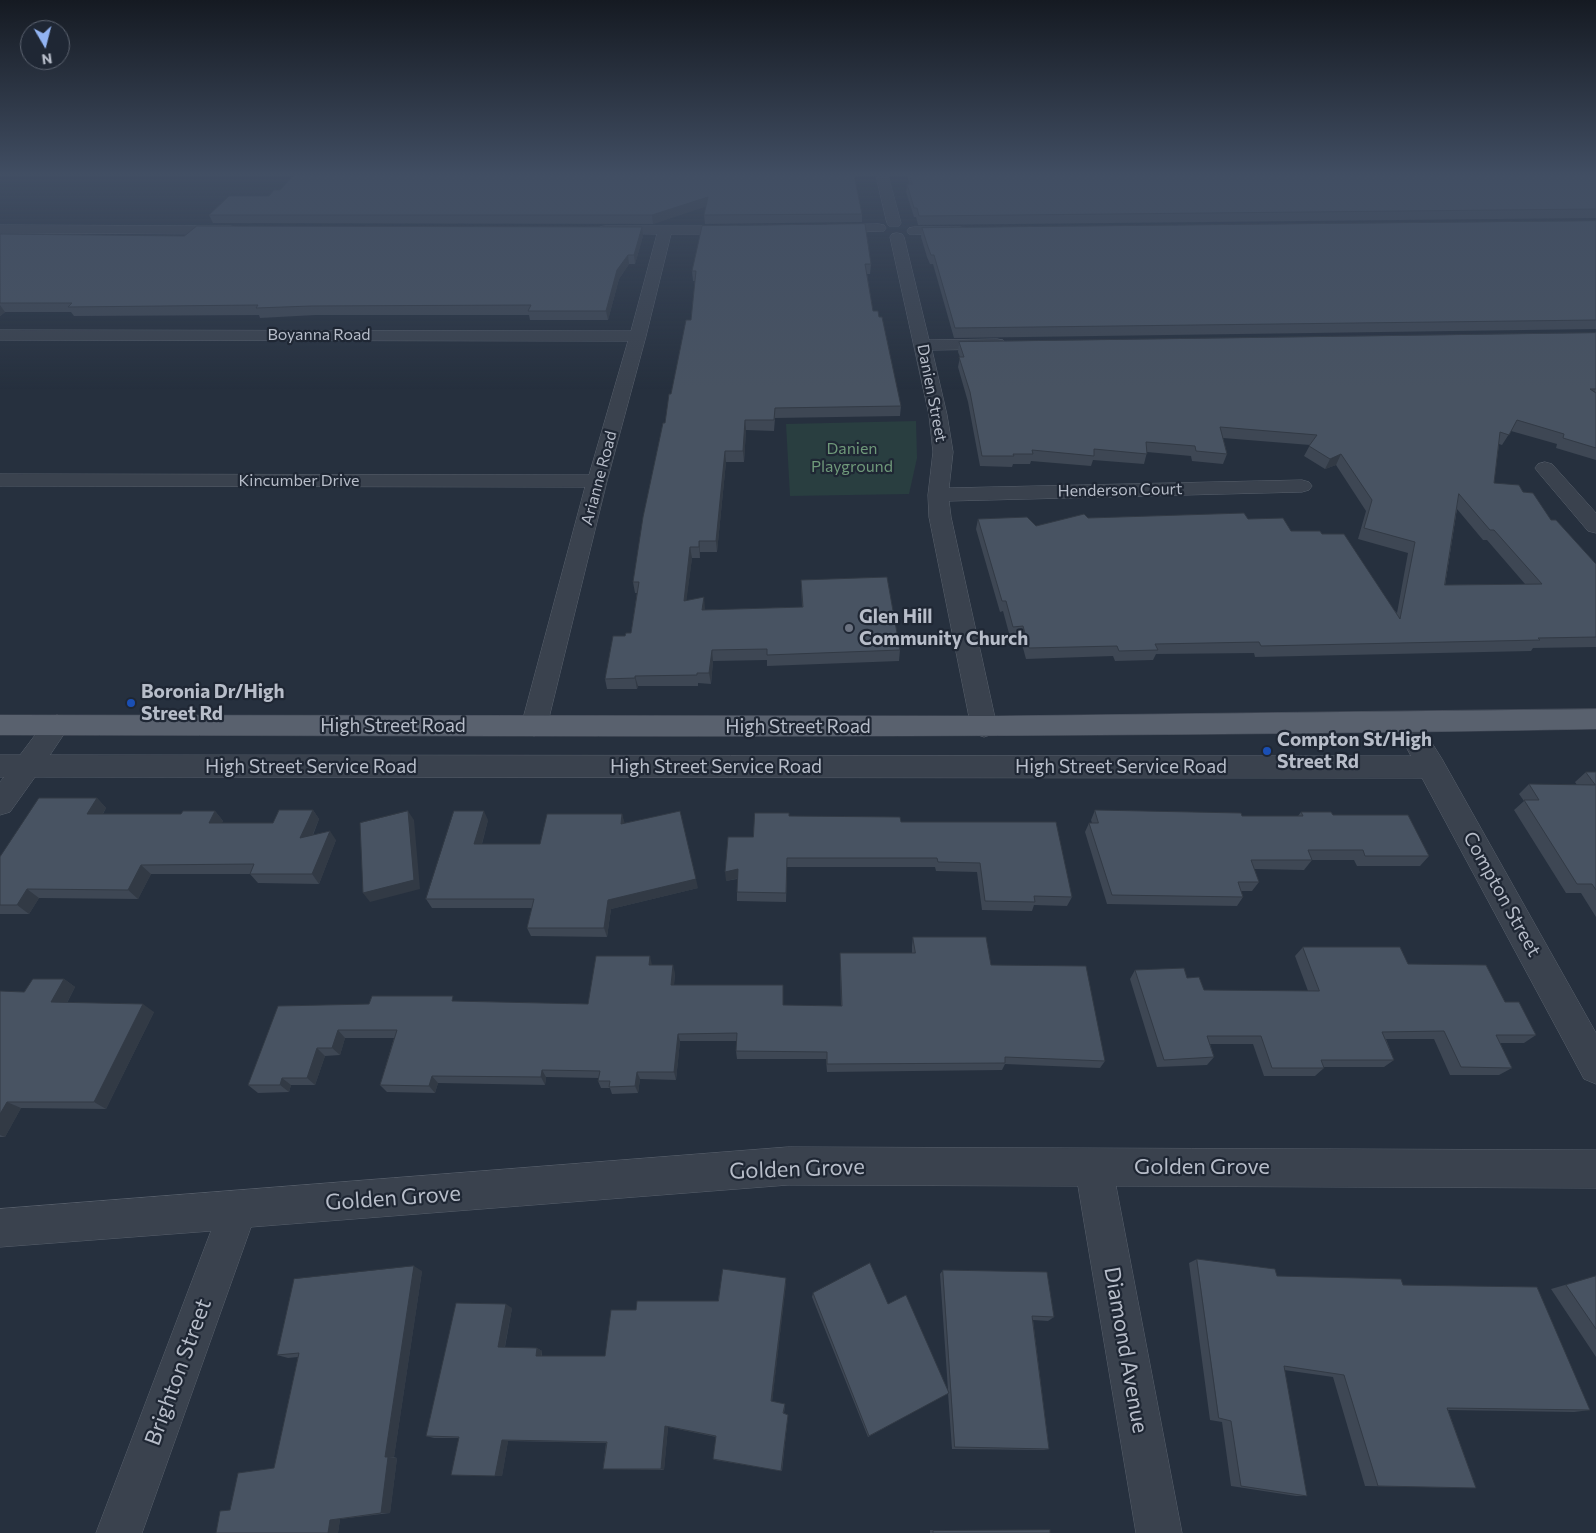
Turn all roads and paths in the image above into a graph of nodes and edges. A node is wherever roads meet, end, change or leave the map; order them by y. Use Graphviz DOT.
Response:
graph roads {
  1 [pos="661,247"];
  2 [pos="905,247"];
  3 [pos="0,335"];
  4 [pos="638,336"];
  5 [pos="1009,344"];
  6 [pos="923,345"];
  7 [pos="1545,468"];
  8 [pos="0,480"];
  9 [pos="597,481"];
  10 [pos="1302,486"];
  11 [pos="938,495"];
  12 [pos="1596,526"];
  13 [pos="1596,718"];
  14 [pos="1406,723"];
  15 [pos="0,725"];
  16 [pos="58,725"];
  17 [pos="534,726"];
  18 [pos="984,727"];
  19 [pos="13,766"];
  20 [pos="1432,768"];
  21 [pos="0,804"];
  22 [pos="1596,1067"];
  23 [pos="1093,1166"];
  24 [pos="1596,1169"];
  25 [pos="238,1210"];
  26 [pos="0,1228"];
  27 [pos="119,1533"];
  28 [pos="1159,1533"];
  1 -- 4 [label="street, Arianne Road"];
  2 -- 6 [label="street, Danien Street"];
  3 -- 4 [label="street, Boyanna Road"];
  4 -- 9 [label="street, Arianne Road"];
  5 -- 6 [label="street"];
  6 -- 11 [label="street, Danien Street"];
  7 -- 12 [label="street"];
  8 -- 9 [label="street, Kincumber Drive"];
  9 -- 17 [label="street, Arianne Road"];
  10 -- 11 [label="street, Henderson Court"];
  11 -- 18 [label="street, Danien Street"];
  13 -- 14 [label="main road, High Street Road"];
  14 -- 18 [label="main road, High Street Road"];
  14 -- 20 [label="street, Compton Street"];
  15 -- 16 [label="main road, High Street Road"];
  16 -- 17 [label="main road, High Street Road"];
  16 -- 19 [label="street"];
  17 -- 18 [label="main road, High Street Road"];
  19 -- 20 [label="street, High Street Service Road"];
  19 -- 21 [label="street"];
  20 -- 22 [label="street, Compton Street"];
  23 -- 24 [label="street, Golden Grove"];
  23 -- 25 [label="street, Golden Grove"];
  23 -- 28 [label="street, Diamond Avenue"];
  25 -- 26 [label="street, Golden Grove"];
  25 -- 27 [label="street, Brighton Street"];
}
